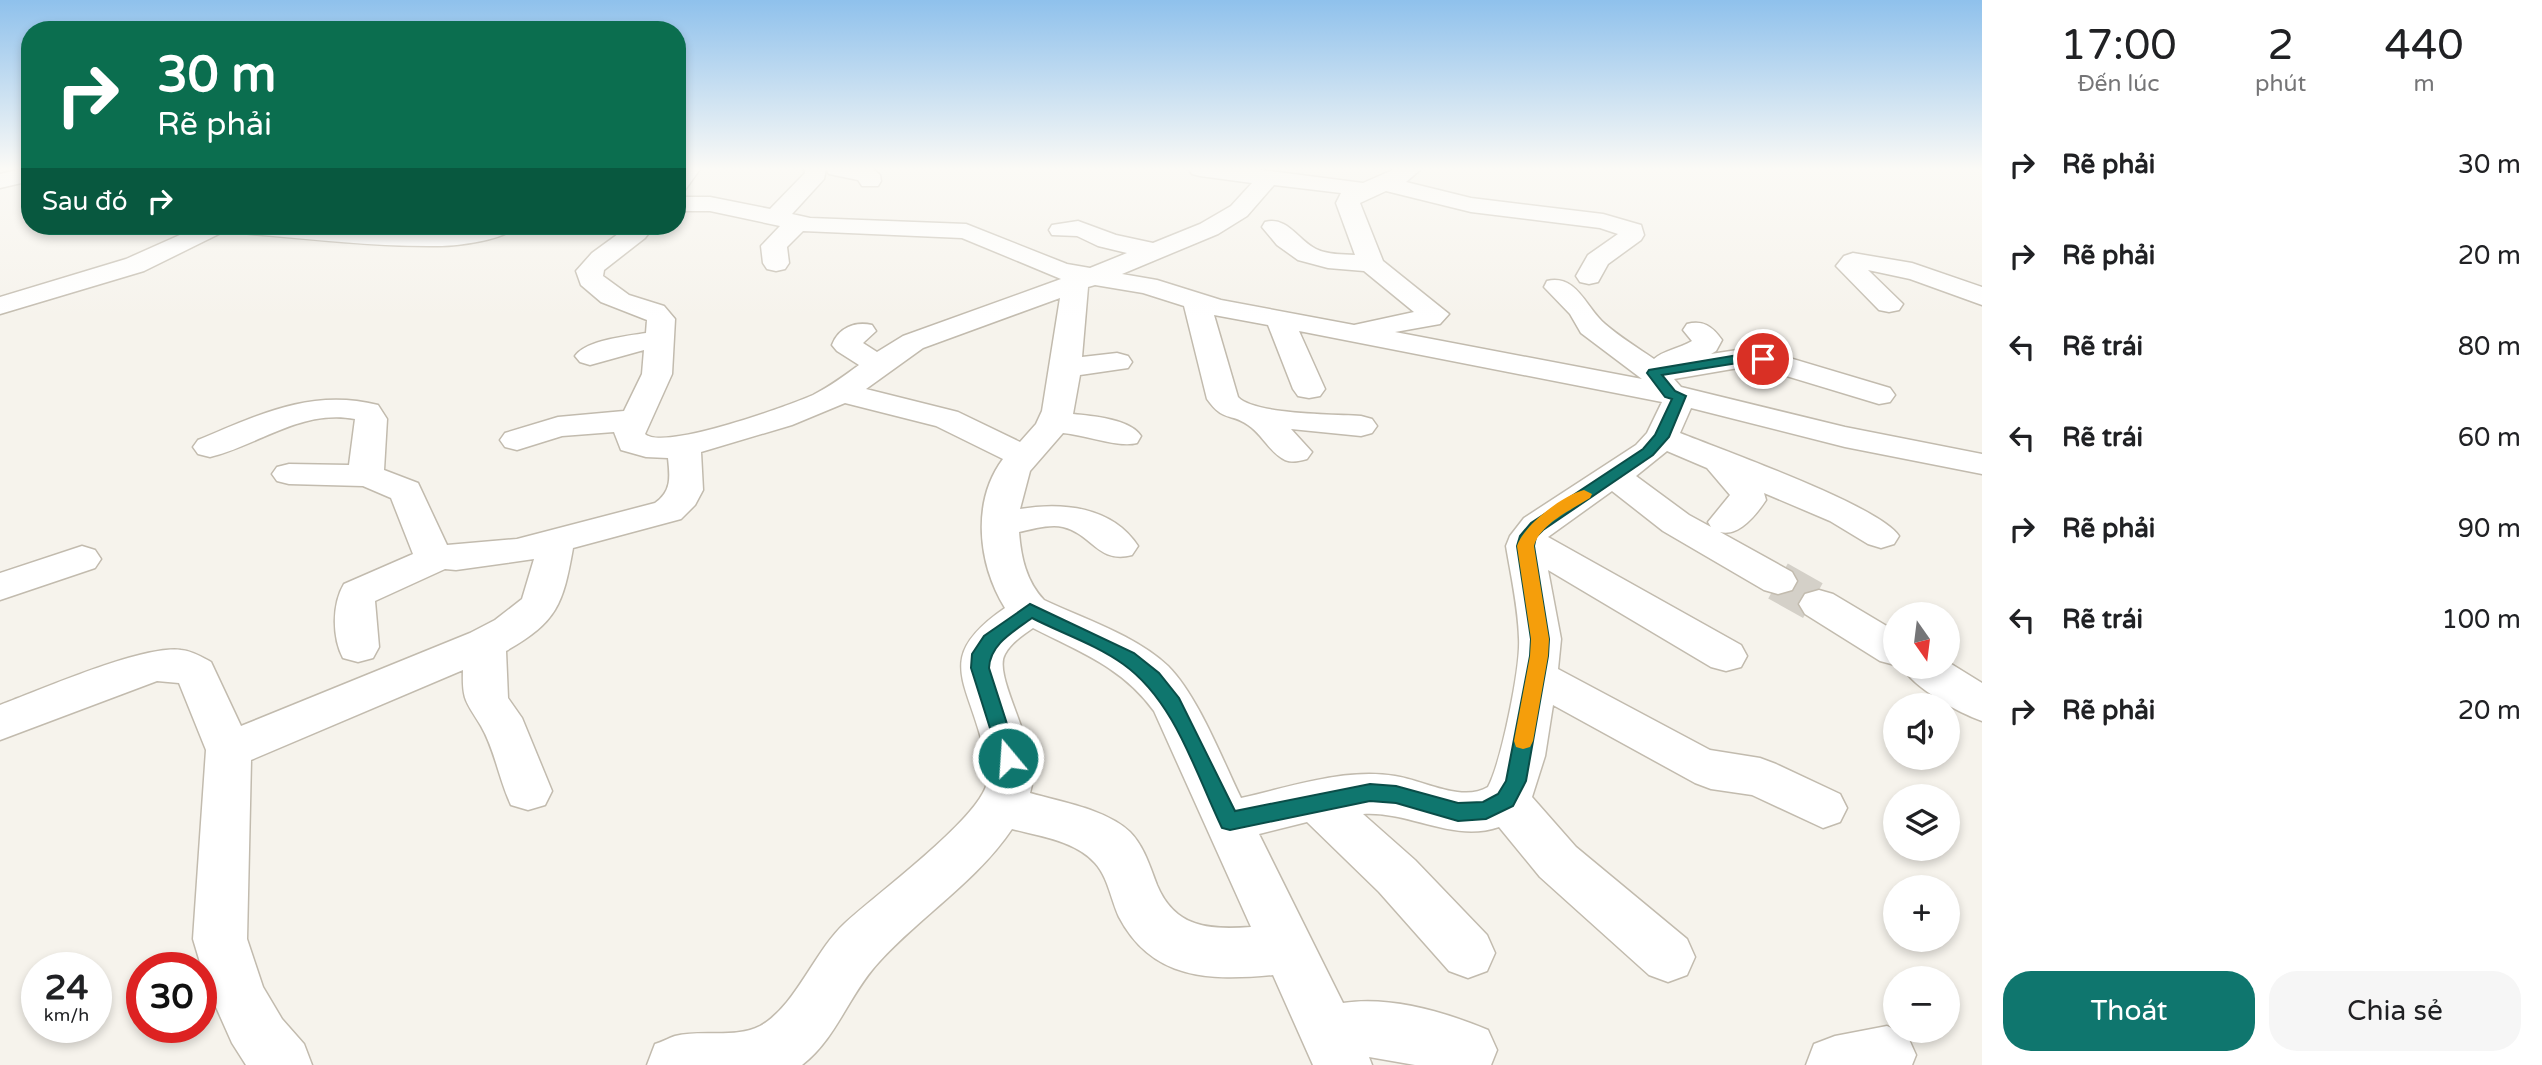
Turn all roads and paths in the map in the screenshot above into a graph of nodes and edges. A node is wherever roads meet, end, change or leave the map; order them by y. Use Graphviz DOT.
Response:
graph roads {
  1 [pos="775,219"];
  2 [pos="1228,219"];
  3 [pos="1354,219"];
  4 [pos="1584,219"];
  5 [pos="785,221"];
  6 [pos="1274,227"];
  7 [pos="1061,230"];
  8 [pos="200,235"];
  9 [pos="379,235"];
  10 [pos="474,235"];
  11 [pos="632,235"];
  12 [pos="1154,251"];
  13 [pos="776,263"];
  14 [pos="1371,264"];
  15 [pos="1589,276"];
  16 [pos="1082,280"];
  17 [pos="1558,287"];
  18 [pos="1982,297"];
  19 [pos="1197,302"];
  20 [pos="1889,304"];
  21 [pos="0,306"];
  22 [pos="1280,320"];
  23 [pos="1697,330"];
  24 [pos="1340,333"];
  25 [pos="659,339"];
  26 [pos="590,356"];
  27 [pos="1117,362"];
  28 [pos="1064,368"];
  29 [pos="1662,383"];
  30 [pos="1309,389"];
  31 [pos="841,392"];
  32 [pos="1880,395"];
  33 [pos="568,404"];
  34 [pos="640,408"];
  35 [pos="1259,417"];
  36 [pos="1054,422"];
  37 [pos="1361,426"];
  38 [pos="1125,436"];
  39 [pos="1662,437"];
  40 [pos="517,440"];
  41 [pos="684,445"];
  42 [pos="210,447"];
  43 [pos="1295,452"];
  44 [pos="1025,457"];
  45 [pos="1721,461"];
  46 [pos="1982,464"];
  47 [pos="289,474"];
  48 [pos="1613,475"];
  49 [pos="368,476"];
  50 [pos="1817,480"];
  51 [pos="1726,522"];
  52 [pos="1002,523"];
  53 [pos="1881,536"];
  54 [pos="556,541"];
  55 [pos="1527,541"];
  56 [pos="1119,546"];
  57 [pos="439,556"];
  58 [pos="82,559"];
  59 [pos="1778,581"];
  60 [pos="0,587"];
  61 [pos="1819,604"];
  62 [pos="1030,610"];
  63 [pos="1883,643"];
  64 [pos="485,644"];
  65 [pos="358,647"];
  66 [pos="1726,656"];
  67 [pos="1536,676"];
  68 [pos="1942,679"];
  69 [pos="1982,704"];
  70 [pos="0,723"];
  71 [pos="229,750"];
  72 [pos="528,791"];
  73 [pos="1506,800"];
  74 [pos="1318,802"];
  75 [pos="1003,806"];
  76 [pos="1823,808"];
  77 [pos="1230,821"];
  78 [pos="1289,948"];
  79 [pos="1468,953"];
  80 [pos="1668,957"];
  81 [pos="1336,1049"];
  82 [pos="1468,1051"];
  83 [pos="696,1064"];
  84 [pos="283,1065"];
  1 -- 5 [label="street"];
  2 -- 12 [label="street"];
  3 -- 14 [label="street"];
  4 -- 15 [label="street"];
  5 -- 13 [label="street"];
  5 -- 16 [label="street"];
  6 -- 14 [label="street"];
  7 -- 12 [label="street"];
  8 -- 21 [label="street"];
  9 -- 10 [label="street"];
  11 -- 25 [label="street"];
  12 -- 16 [label="street"];
  14 -- 24 [label="street"];
  16 -- 19 [label="street"];
  16 -- 28 [label="street"];
  16 -- 31 [label="street"];
  17 -- 29 [label="street"];
  18 -- 20 [label="street"];
  19 -- 22 [label="street"];
  19 -- 35 [label="street"];
  22 -- 24 [label="street"];
  22 -- 30 [label="street"];
  23 -- 29 [label="street"];
  24 -- 29 [label="street"];
  25 -- 26 [label="street"];
  25 -- 34 [label="street"];
  27 -- 28 [label="street"];
  28 -- 36 [label="street"];
  29 -- 32 [label="street"];
  29 -- 39 [label="street"];
  29 -- 46 [label="street"];
  31 -- 41 [label="street"];
  31 -- 44 [label="street"];
  33 -- 34 [label="street"];
  34 -- 40 [label="street"];
  34 -- 41 [label="street"];
  35 -- 37 [label="street"];
  35 -- 43 [label="street"];
  36 -- 38 [label="street"];
  36 -- 44 [label="street"];
  39 -- 45 [label="street"];
  39 -- 48 [label="street"];
  41 -- 54 [label="street"];
  42 -- 49 [label="street"];
  44 -- 52 [label="street"];
  45 -- 50 [label="street"];
  45 -- 51 [label="street"];
  45 -- 53 [label="street"];
  47 -- 49 [label="street"];
  48 -- 55 [label="street"];
  48 -- 59 [label="street"];
  49 -- 57 [label="street"];
  52 -- 56 [label="street"];
  52 -- 62 [label="street"];
  54 -- 57 [label="street"];
  54 -- 64 [label="street"];
  55 -- 66 [label="street"];
  55 -- 67 [label="street"];
  57 -- 65 [label="street"];
  58 -- 60 [label="street"];
  61 -- 63 [label="street"];
  62 -- 75 [label="street"];
  62 -- 77 [label="street"];
  64 -- 71 [label="street"];
  64 -- 72 [label="street"];
  67 -- 73 [label="street"];
  67 -- 76 [label="street"];
  68 -- 69 [label="street"];
  70 -- 71 [label="street"];
  71 -- 84 [label="street"];
  73 -- 74 [label="street"];
  73 -- 80 [label="street"];
  74 -- 77 [label="street"];
  74 -- 79 [label="street"];
  75 -- 78 [label="street"];
  75 -- 83 [label="street"];
  77 -- 78 [label="street"];
  78 -- 81 [label="street"];
  81 -- 82 [label="street"];
}
